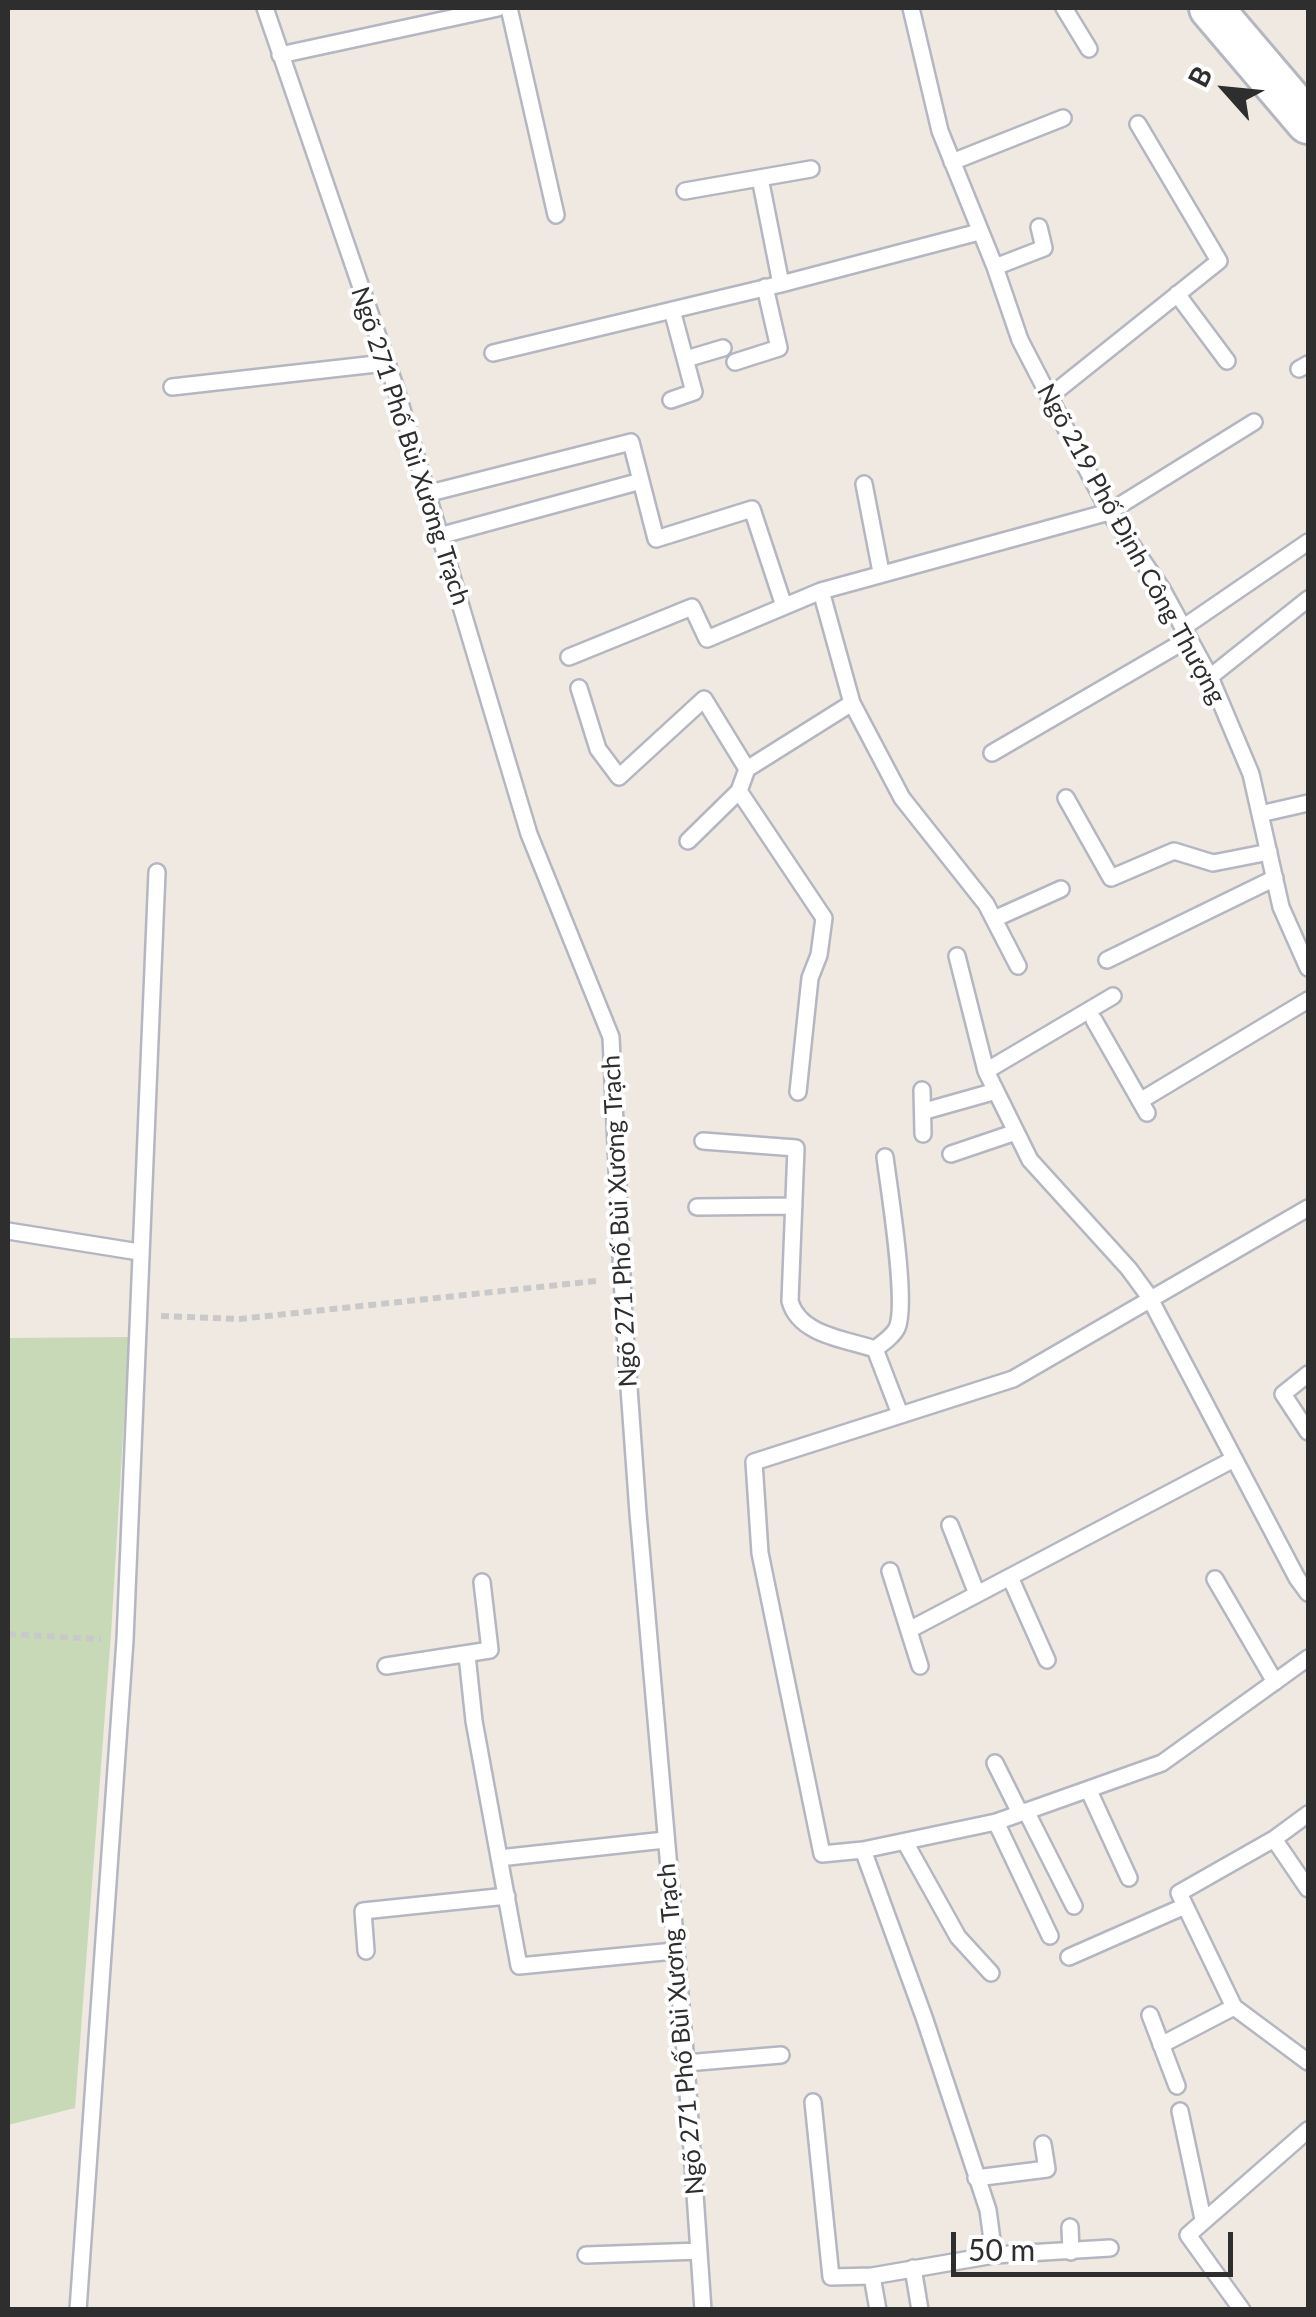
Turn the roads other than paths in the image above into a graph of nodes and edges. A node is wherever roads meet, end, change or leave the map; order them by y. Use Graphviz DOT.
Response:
graph roads {
  1 [pos="265,8"];
  2 [pos="498,8"];
  3 [pos="509,8"];
  4 [pos="911,8"];
  5 [pos="1211,8"];
  6 [pos="1071,10"];
  7 [pos="1089,49"];
  8 [pos="280,55"];
  9 [pos="1063,118"];
  10 [pos="1308,122"];
  11 [pos="1138,124"];
  12 [pos="952,162"];
  13 [pos="811,168"];
  14 [pos="760,178"];
  15 [pos="685,191"];
  16 [pos="556,215"];
  17 [pos="1040,228"];
  18 [pos="979,232"];
  19 [pos="995,267"];
  20 [pos="773,286"];
  21 [pos="1177,294"];
  22 [pos="672,310"];
  23 [pos="723,348"];
  24 [pos="494,352"];
  25 [pos="686,359"];
  26 [pos="1227,361"];
  27 [pos="735,362"];
  28 [pos="386,363"];
  29 [pos="172,387"];
  30 [pos="1048,398"];
  31 [pos="671,400"];
  32 [pos="1254,422"];
  33 [pos="642,481"];
  34 [pos="864,484"];
  35 [pos="426,494"];
  36 [pos="1108,512"];
  37 [pos="439,536"];
  38 [pos="1308,542"];
  39 [pos="881,572"];
  40 [pos="821,591"];
  41 [pos="1308,599"];
  42 [pos="784,606"];
  43 [pos="1186,633"];
  44 [pos="569,657"];
  45 [pos="1210,677"];
  46 [pos="579,688"];
  47 [pos="852,703"];
  48 [pos="992,753"];
  49 [pos="747,768"];
  50 [pos="739,792"];
  51 [pos="1066,798"];
  52 [pos="1308,803"];
  53 [pos="1260,814"];
  54 [pos="688,840"];
  55 [pos="1269,852"];
  56 [pos="157,872"];
  57 [pos="1275,878"];
  58 [pos="1061,889"];
  59 [pos="994,919"];
  60 [pos="957,956"];
  61 [pos="1107,960"];
  62 [pos="1018,966"];
  63 [pos="1308,968"];
  64 [pos="1113,996"];
  65 [pos="1308,1000"];
  66 [pos="1094,1020"];
  67 [pos="986,1071"];
  68 [pos="922,1090"];
  69 [pos="996,1091"];
  70 [pos="798,1092"];
  71 [pos="925,1111"];
  72 [pos="1016,1132"];
  73 [pos="922,1134"];
  74 [pos="703,1141"];
  75 [pos="952,1154"];
  76 [pos="885,1157"];
  77 [pos="794,1206"];
  78 [pos="697,1207"];
  79 [pos="1308,1208"];
  80 [pos="8,1232"];
  81 [pos="140,1252"];
  82 [pos="1150,1300"];
  83 [pos="875,1349"];
  84 [pos="1308,1374"];
  85 [pos="900,1414"];
  86 [pos="1308,1432"];
  87 [pos="1234,1459"];
  88 [pos="950,1525"];
  89 [pos="890,1571"];
  90 [pos="1010,1577"];
  91 [pos="1215,1579"];
  92 [pos="482,1582"];
  93 [pos="1308,1593"];
  94 [pos="976,1594"];
  95 [pos="909,1630"];
  96 [pos="467,1655"];
  97 [pos="1308,1658"];
  98 [pos="1047,1660"];
  99 [pos="386,1666"];
  100 [pos="920,1666"];
  101 [pos="1276,1682"];
  102 [pos="995,1763"];
  103 [pos="1089,1790"];
  104 [pos="1023,1812"];
  105 [pos="1308,1814"];
  106 [pos="996,1822"];
  107 [pos="1274,1839"];
  108 [pos="665,1840"];
  109 [pos="906,1842"];
  110 [pos="863,1850"];
  111 [pos="499,1858"];
  112 [pos="1129,1878"];
  113 [pos="1308,1888"];
  114 [pos="506,1896"];
  115 [pos="1074,1906"];
  116 [pos="1186,1906"];
  117 [pos="1050,1936"];
  118 [pos="366,1951"];
  119 [pos="674,1951"];
  120 [pos="1069,1956"];
  121 [pos="990,1973"];
  122 [pos="1234,2007"];
  123 [pos="1150,2015"];
  124 [pos="1161,2045"];
  125 [pos="780,2055"];
  126 [pos="1308,2062"];
  127 [pos="686,2063"];
  128 [pos="1177,2086"];
  129 [pos="813,2102"];
  130 [pos="1180,2112"];
  131 [pos="1308,2130"];
  132 [pos="1043,2144"];
  133 [pos="976,2178"];
  134 [pos="1203,2220"];
  135 [pos="1070,2227"];
  136 [pos="1110,2248"];
  137 [pos="699,2252"];
  138 [pos="1071,2252"];
  139 [pos="994,2254"];
  140 [pos="586,2255"];
  141 [pos="912,2268"];
  142 [pos="872,2276"];
  143 [pos="78,2310"];
  144 [pos="702,2310"];
  145 [pos="878,2310"];
  146 [pos="920,2310"];
  147 [pos="1242,2310"];
  1 -- 8 [label="lane, Ngõ 271 Phố Bùi Xương Trạch"];
  2 -- 8 [label="lane"];
  3 -- 16 [label="lane"];
  4 -- 12 [label="lane, Ngõ 219 Phố Định Công Thượng"];
  5 -- 10 [label="street"];
  6 -- 7 [label="lane"];
  8 -- 28 [label="lane, Ngõ 271 Phố Bùi Xương Trạch"];
  9 -- 12 [label="lane"];
  11 -- 21 [label="lane"];
  12 -- 18 [label="lane, Ngõ 219 Phố Định Công Thượng"];
  13 -- 14 [label="lane"];
  14 -- 15 [label="lane"];
  14 -- 20 [label="lane"];
  17 -- 19 [label="lane"];
  18 -- 19 [label="lane, Ngõ 219 Phố Định Công Thượng"];
  18 -- 20 [label="lane"];
  19 -- 30 [label="lane, Ngõ 219 Phố Định Công Thượng"];
  20 -- 22 [label="lane"];
  20 -- 27 [label="lane"];
  21 -- 26 [label="lane"];
  21 -- 30 [label="lane"];
  22 -- 24 [label="lane"];
  22 -- 25 [label="lane"];
  23 -- 25 [label="lane"];
  25 -- 31 [label="lane"];
  28 -- 29 [label="lane"];
  28 -- 35 [label="lane, Ngõ 271 Phố Bùi Xương Trạch"];
  30 -- 36 [label="lane, Ngõ 219 Phố Định Công Thượng"];
  32 -- 36 [label="lane"];
  33 -- 35 [label="lane"];
  33 -- 37 [label="lane"];
  33 -- 42 [label="lane"];
  34 -- 39 [label="lane"];
  35 -- 37 [label="lane, Ngõ 271 Phố Bùi Xương Trạch"];
  36 -- 39 [label="lane"];
  36 -- 43 [label="lane, Ngõ 219 Phố Định Công Thượng"];
  37 -- 108 [label="lane, Ngõ 271 Phố Bùi Xương Trạch"];
  38 -- 43 [label="lane"];
  39 -- 40 [label="lane"];
  40 -- 42 [label="lane"];
  40 -- 47 [label="lane"];
  41 -- 45 [label="lane"];
  42 -- 44 [label="lane"];
  43 -- 45 [label="lane, Ngõ 219 Phố Định Công Thượng"];
  43 -- 48 [label="lane"];
  45 -- 53 [label="lane, Ngõ 219 Phố Định Công Thượng"];
  46 -- 49 [label="lane"];
  47 -- 49 [label="lane"];
  47 -- 59 [label="lane"];
  49 -- 50 [label="lane"];
  50 -- 54 [label="lane"];
  50 -- 70 [label="lane"];
  51 -- 55 [label="lane"];
  52 -- 53 [label="lane"];
  53 -- 55 [label="lane, Ngõ 219 Phố Định Công Thượng"];
  55 -- 57 [label="lane, Ngõ 219 Phố Định Công Thượng"];
  56 -- 81 [label="lane"];
  57 -- 61 [label="lane"];
  57 -- 63 [label="lane, Ngõ 219 Phố Định Công Thượng"];
  58 -- 59 [label="lane"];
  59 -- 62 [label="lane"];
  60 -- 67 [label="lane"];
  64 -- 67 [label="lane"];
  65 -- 66 [label="lane"];
  67 -- 69 [label="lane"];
  68 -- 71 [label="lane"];
  69 -- 71 [label="lane"];
  69 -- 72 [label="lane"];
  71 -- 73 [label="lane"];
  72 -- 75 [label="lane"];
  72 -- 82 [label="lane"];
  74 -- 77 [label="lane"];
  76 -- 83 [label="lane"];
  77 -- 78 [label="lane"];
  77 -- 83 [label="lane"];
  79 -- 82 [label="lane"];
  80 -- 81 [label="lane"];
  81 -- 143 [label="lane"];
  82 -- 85 [label="lane"];
  82 -- 87 [label="lane"];
  83 -- 85 [label="lane"];
  84 -- 86 [label="lane"];
  85 -- 110 [label="lane"];
  87 -- 90 [label="lane"];
  87 -- 93 [label="lane"];
  88 -- 94 [label="lane"];
  89 -- 95 [label="lane"];
  90 -- 94 [label="lane"];
  90 -- 98 [label="lane"];
  91 -- 101 [label="lane"];
  92 -- 96 [label="lane"];
  94 -- 95 [label="lane"];
  95 -- 100 [label="lane"];
  96 -- 99 [label="lane"];
  96 -- 111 [label="lane"];
  97 -- 101 [label="lane"];
  101 -- 103 [label="lane"];
  102 -- 104 [label="lane"];
  103 -- 104 [label="lane"];
  103 -- 112 [label="lane"];
  104 -- 106 [label="lane"];
  104 -- 115 [label="lane"];
  105 -- 107 [label="lane"];
  106 -- 109 [label="lane"];
  106 -- 117 [label="lane"];
  107 -- 113 [label="lane"];
  107 -- 116 [label="lane"];
  108 -- 111 [label="lane"];
  108 -- 119 [label="lane, Ngõ 271 Phố Bùi Xương Trạch"];
  109 -- 110 [label="lane"];
  109 -- 121 [label="lane"];
  110 -- 133 [label="lane"];
  111 -- 114 [label="lane"];
  114 -- 118 [label="lane"];
  114 -- 119 [label="lane"];
  116 -- 120 [label="lane"];
  116 -- 122 [label="lane"];
  119 -- 127 [label="lane, Ngõ 271 Phố Bùi Xương Trạch"];
  122 -- 124 [label="lane"];
  122 -- 126 [label="lane"];
  123 -- 124 [label="lane"];
  124 -- 128 [label="lane"];
  125 -- 127 [label="lane"];
  127 -- 137 [label="lane, Ngõ 271 Phố Bùi Xương Trạch"];
  129 -- 142 [label="lane"];
  130 -- 134 [label="lane"];
  131 -- 134 [label="lane"];
  132 -- 133 [label="lane"];
  133 -- 139 [label="lane"];
  134 -- 147 [label="lane"];
  135 -- 138 [label="lane"];
  136 -- 138 [label="lane"];
  137 -- 140 [label="lane"];
  137 -- 144 [label="lane, Ngõ 271 Phố Bùi Xương Trạch"];
  138 -- 139 [label="lane"];
  139 -- 141 [label="lane"];
  141 -- 142 [label="lane"];
  141 -- 146 [label="lane"];
  142 -- 145 [label="lane"];
}
